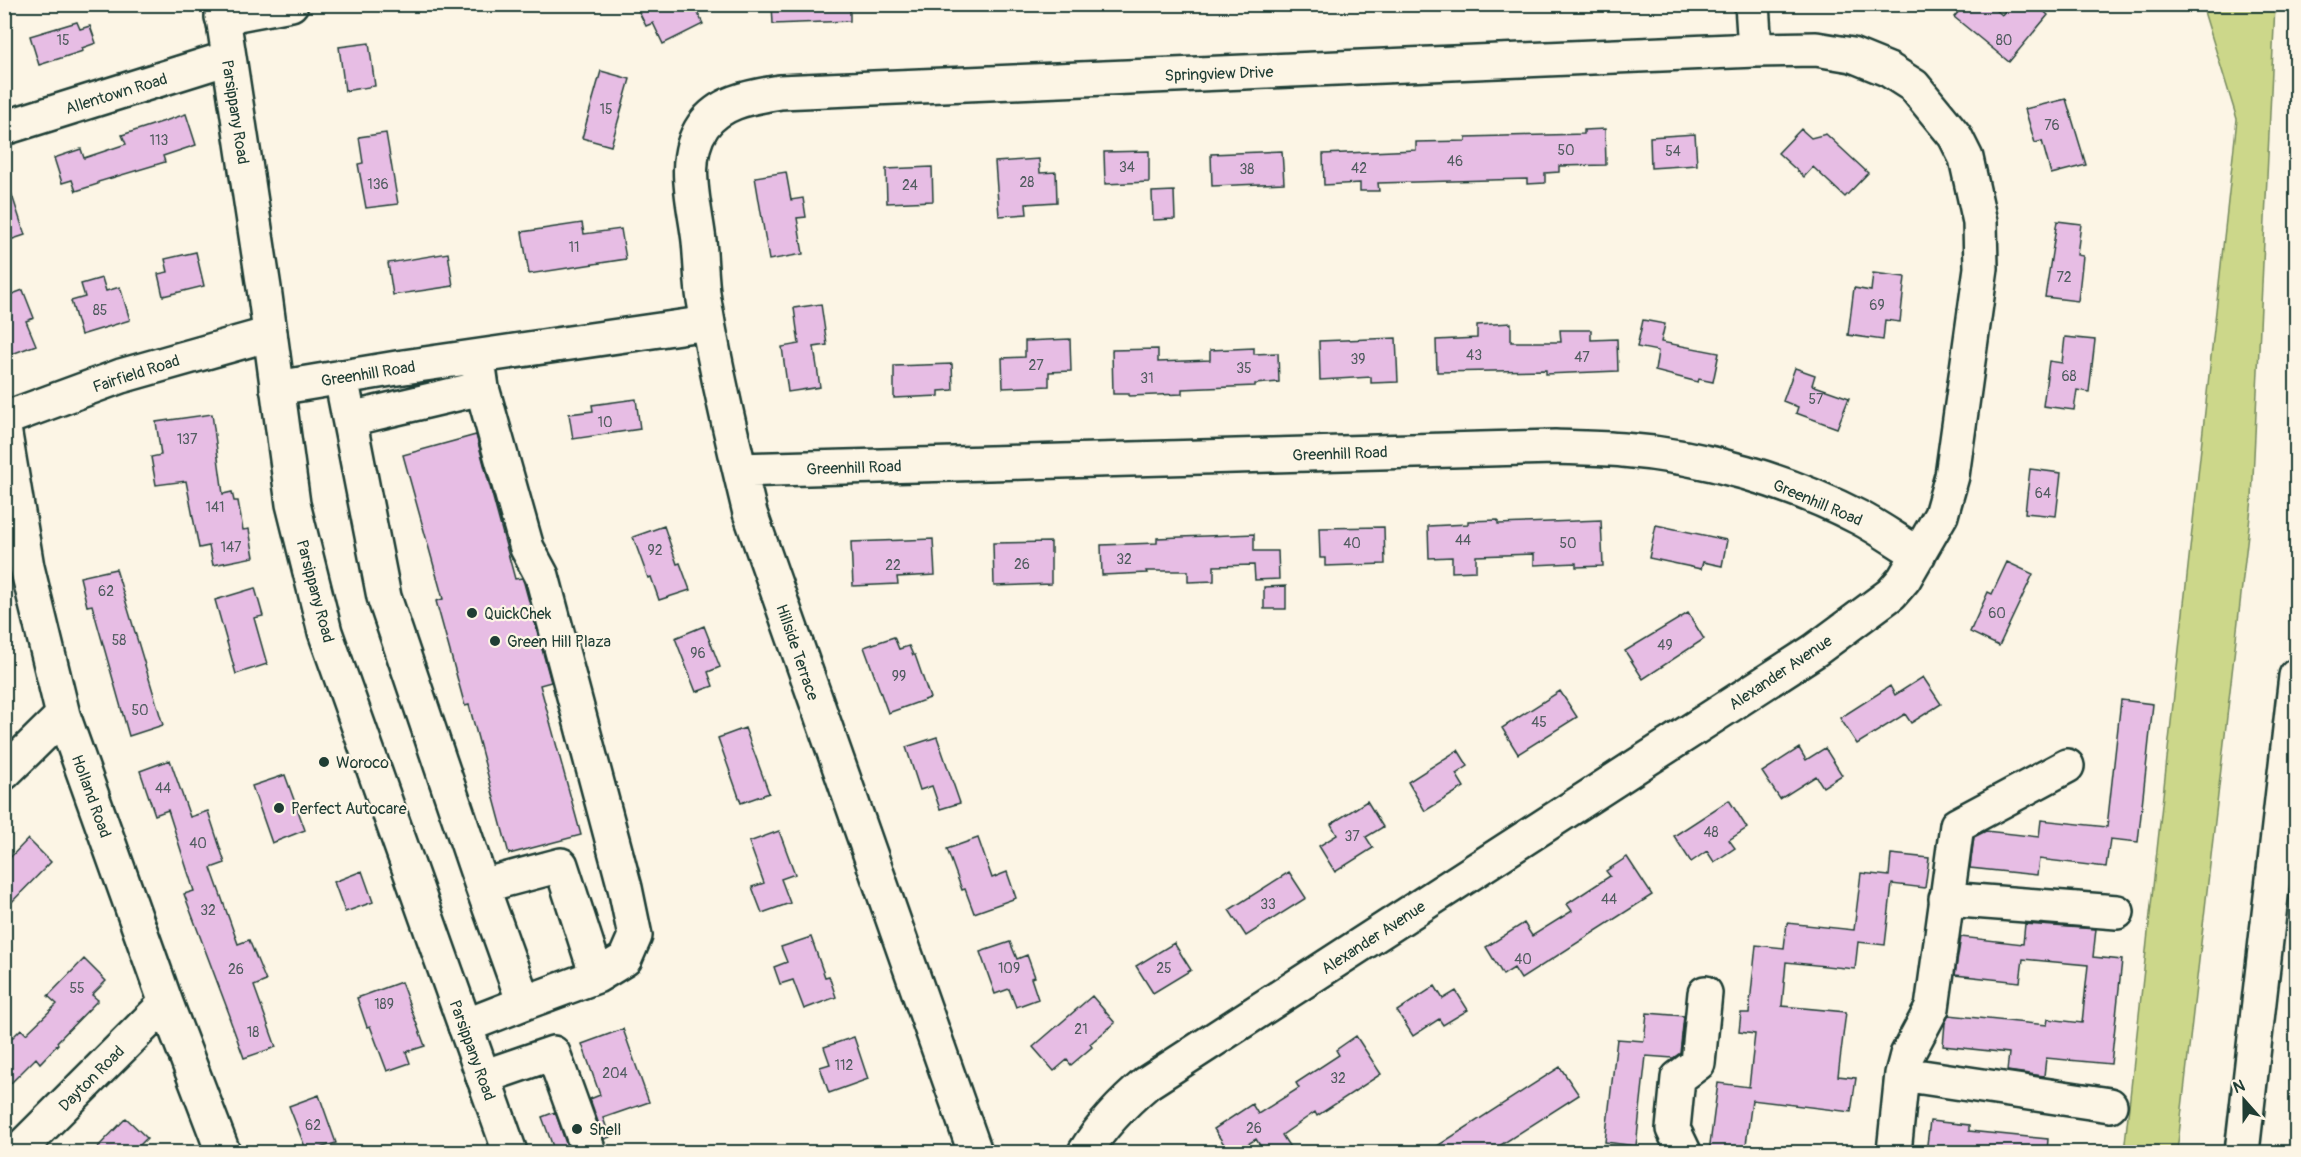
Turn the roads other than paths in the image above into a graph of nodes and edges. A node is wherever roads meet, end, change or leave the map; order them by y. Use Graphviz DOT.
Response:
graph roads {
  1 [pos="291,4"];
  2 [pos="1752,4"];
  3 [pos="221,11"];
  4 [pos="1755,50"];
  5 [pos="228,58"];
  6 [pos="4,128"];
  7 [pos="699,135"];
  8 [pos="708,323"];
  9 [pos="270,334"];
  10 [pos="478,356"];
  11 [pos="341,377"];
  12 [pos="277,388"];
  13 [pos="482,388"];
  14 [pos="4,419"];
  15 [pos="350,419"];
  16 [pos="4,428"];
  17 [pos="740,470"];
  18 [pos="1919,555"];
  19 [pos="2296,676"];
  20 [pos="63,715"];
  21 [pos="2067,766"];
  22 [pos="4,774"];
  23 [pos="482,886"];
  24 [pos="1947,899"];
  25 [pos="2117,912"];
  26 [pos="597,976"];
  27 [pos="1706,993"];
  28 [pos="166,1003"];
  29 [pos="524,1003"];
  30 [pos="465,1026"];
  31 [pos="1902,1074"];
  32 [pos="483,1077"];
  33 [pos="2110,1105"];
  34 [pos="17,1152"];
  35 [pos="223,1152"];
  36 [pos="510,1152"];
  37 [pos="589,1152"];
  38 [pos="975,1152"];
  39 [pos="1085,1152"];
  40 [pos="1684,1152"];
  41 [pos="1894,1152"];
  42 [pos="2242,1152"];
  1 -- 3 [label="main road"];
  2 -- 4 [label="main road"];
  3 -- 5 [label="main road, Parsippany Road"];
  4 -- 7 [label="main road, Springview Drive"];
  4 -- 18 [label="main road, Alexander Avenue"];
  5 -- 6 [label="main road, Allentown Road"];
  5 -- 9 [label="main road, Parsippany Road"];
  7 -- 8 [label="main road, Hillside Terrace"];
  8 -- 10 [label="main road, Greenhill Road"];
  8 -- 17 [label="main road, Hillside Terrace"];
  9 -- 12 [label="main road, Parsippany Road"];
  9 -- 14 [label="main road, Fairfield Road"];
  10 -- 11 [label="main road, Greenhill Road"];
  10 -- 13 [label="main road"];
  11 -- 12 [label="main road, Greenhill Road"];
  11 -- 15 [label="main road"];
  12 -- 30 [label="main road, Parsippany Road"];
  13 -- 15 [label="main road"];
  13 -- 26 [label="main road"];
  15 -- 23 [label="main road"];
  16 -- 20 [label="main road, Holland Road"];
  17 -- 18 [label="main road, Greenhill Road"];
  17 -- 38 [label="main road, Hillside Terrace"];
  18 -- 39 [label="main road, Alexander Avenue"];
  19 -- 42 [label="main road"];
  20 -- 22 [label="main road"];
  20 -- 28 [label="main road, Holland Road"];
  21 -- 24 [label="main road"];
  23 -- 26 [label="main road"];
  23 -- 29 [label="main road"];
  24 -- 25 [label="main road"];
  24 -- 31 [label="main road"];
  26 -- 29 [label="main road"];
  27 -- 40 [label="main road"];
  28 -- 34 [label="main road, Dayton Road"];
  28 -- 35 [label="main road, Holland Road"];
  29 -- 30 [label="main road"];
  30 -- 32 [label="main road, Parsippany Road"];
  31 -- 33 [label="main road"];
  31 -- 41 [label="main road"];
  32 -- 36 [label="main road, Parsippany Road"];
  32 -- 37 [label="main road"];
}
